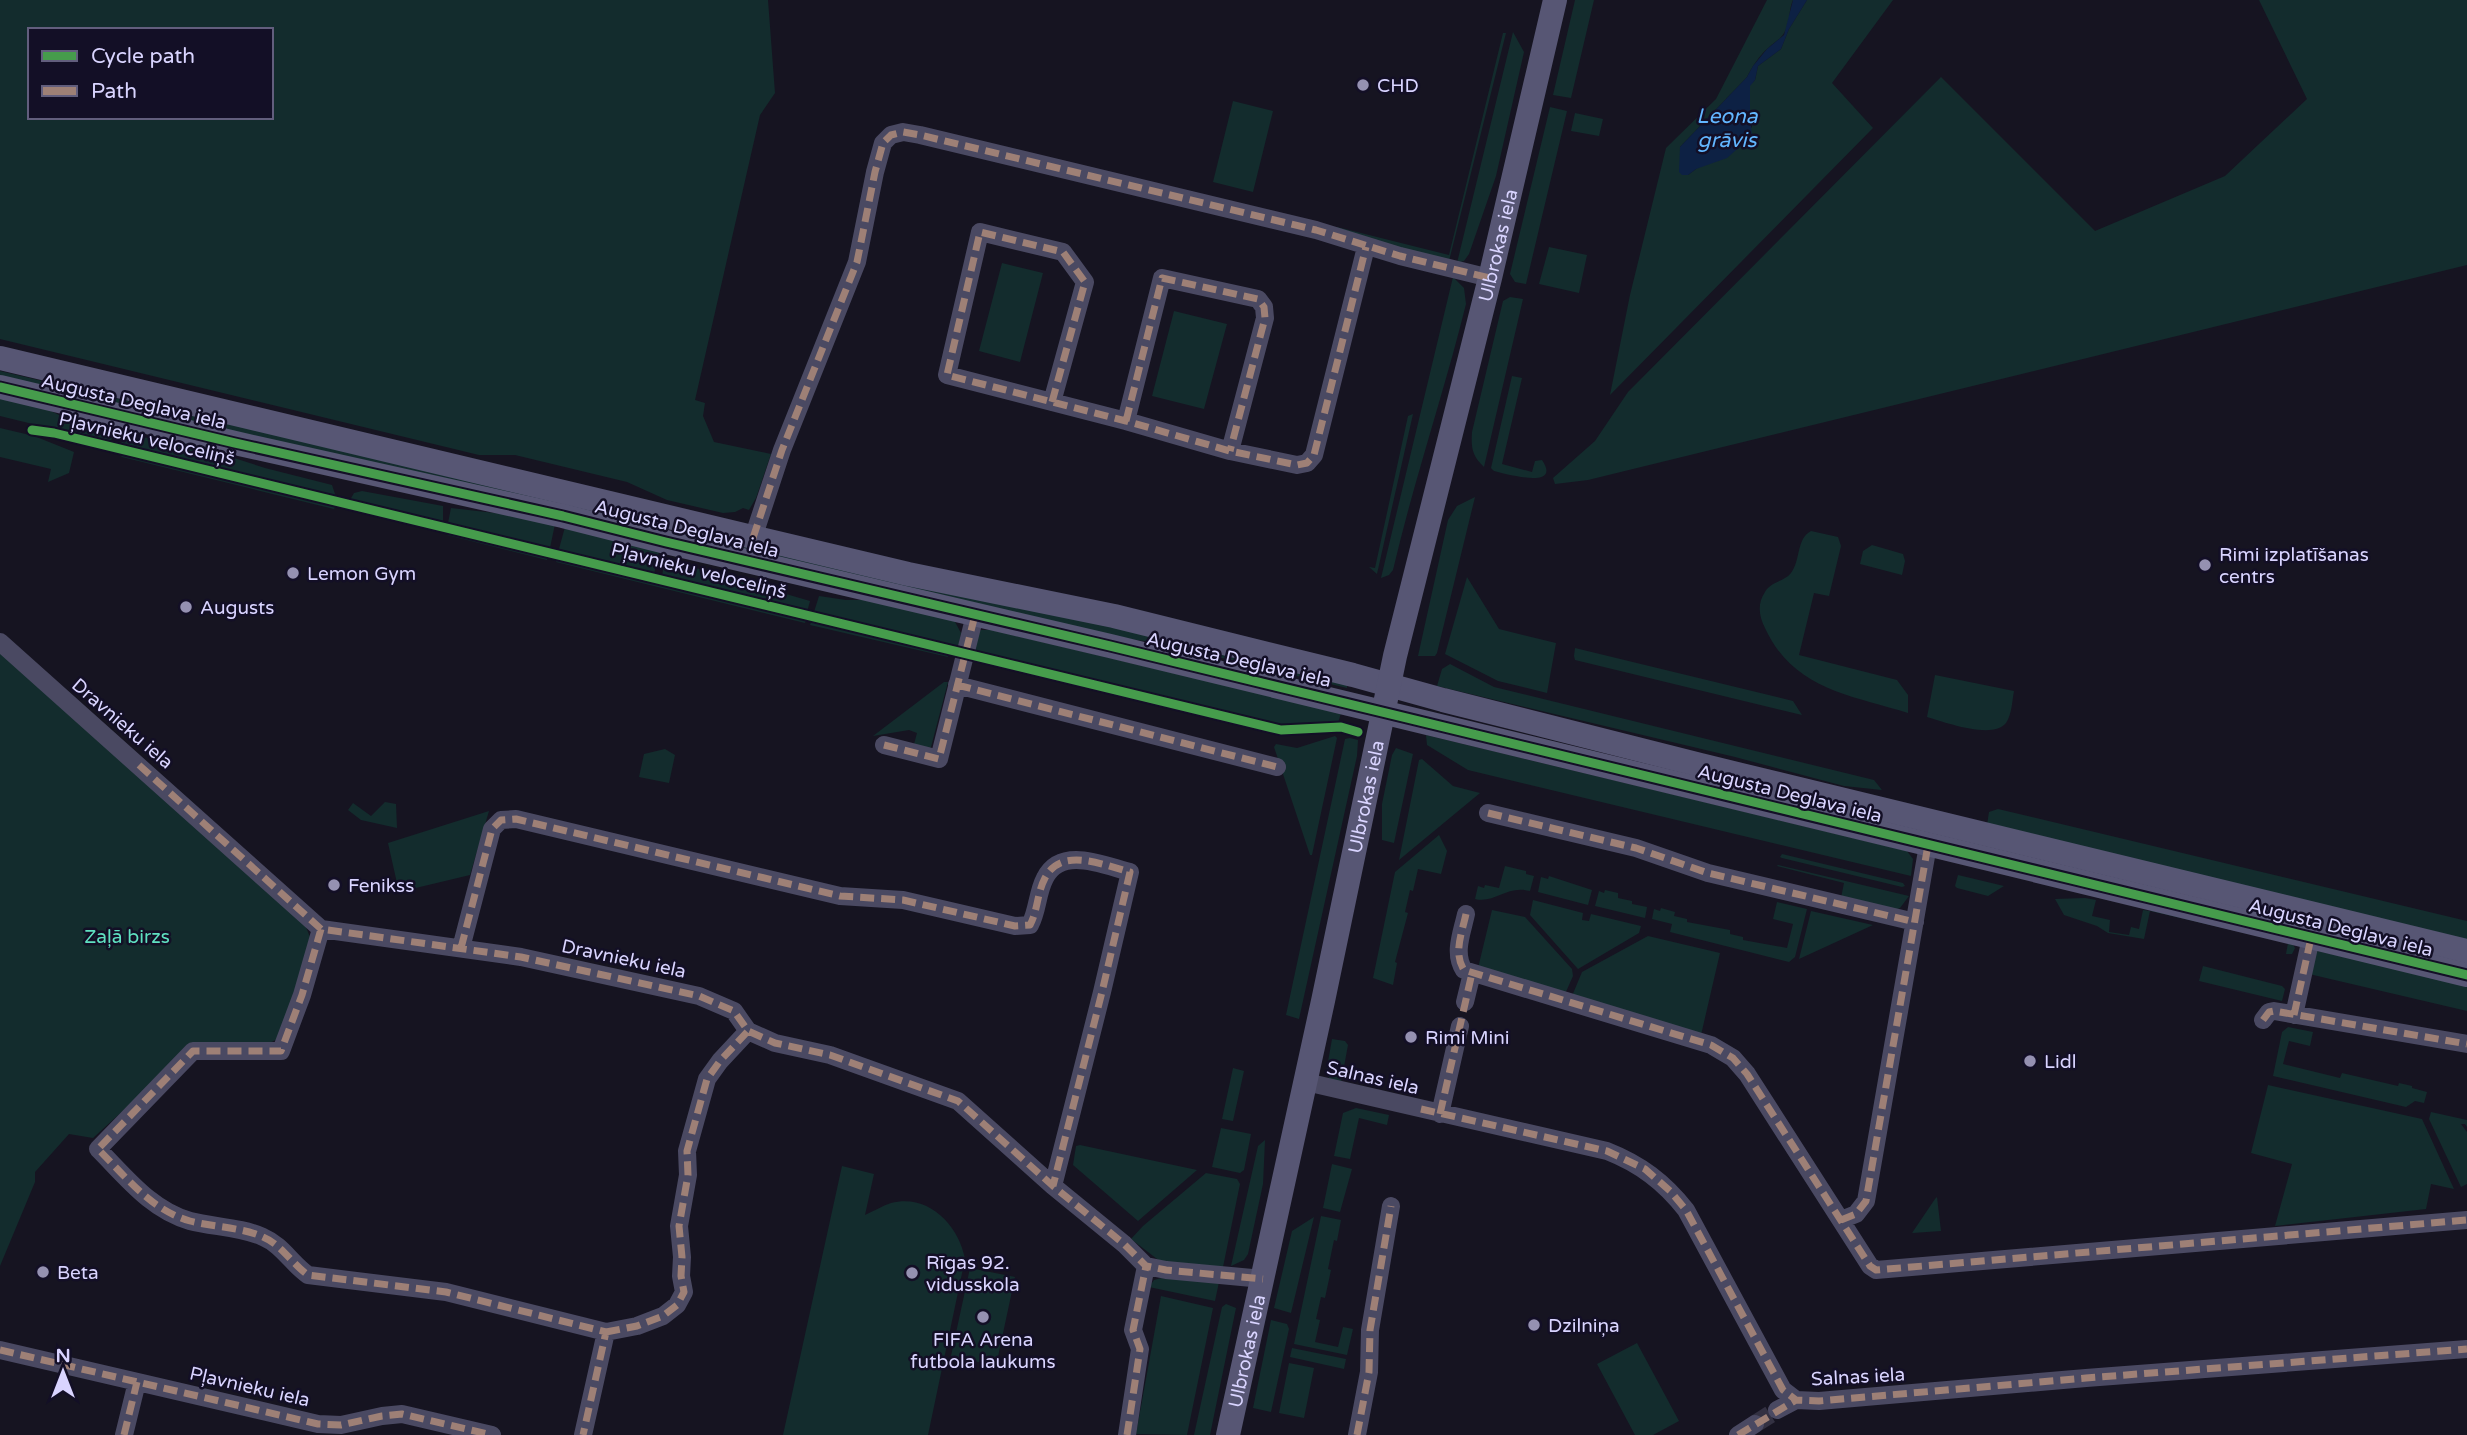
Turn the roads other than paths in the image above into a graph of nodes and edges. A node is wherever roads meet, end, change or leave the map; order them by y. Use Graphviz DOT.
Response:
graph roads {
  1 [pos="1555,0"];
  2 [pos="1366,247"];
  3 [pos="1489,278"];
  4 [pos="0,358"];
  5 [pos="4,389"];
  6 [pos="1052,402"];
  7 [pos="1126,421"];
  8 [pos="1230,451"];
  9 [pos="753,538"];
  10 [pos="975,615"];
  11 [pos="0,642"];
  12 [pos="957,685"];
  13 [pos="1389,685"];
  14 [pos="1384,712"];
  15 [pos="884,746"];
  16 [pos="1277,767"];
  17 [pos="1488,813"];
  18 [pos="1928,845"];
  19 [pos="1466,914"];
  20 [pos="1915,922"];
  21 [pos="321,929"];
  22 [pos="2311,938"];
  23 [pos="461,948"];
  24 [pos="2467,951"];
  25 [pos="1472,974"];
  26 [pos="2467,975"];
  27 [pos="1465,1002"];
  28 [pos="2294,1015"];
  29 [pos="2263,1020"];
  30 [pos="1460,1026"];
  31 [pos="748,1031"];
  32 [pos="2467,1044"];
  33 [pos="1306,1083"];
  34 [pos="1440,1114"];
  35 [pos="1053,1186"];
  36 [pos="1391,1206"];
  37 [pos="1841,1220"];
  38 [pos="2467,1220"];
  39 [pos="1146,1266"];
  40 [pos="1263,1279"];
  41 [pos="606,1332"];
  42 [pos="2467,1349"];
  43 [pos="0,1350"];
  44 [pos="137,1382"];
  45 [pos="1796,1400"];
  46 [pos="1777,1410"];
  47 [pos="1755,1424"];
  48 [pos="124,1435"];
  49 [pos="492,1435"];
  50 [pos="583,1435"];
  51 [pos="1127,1435"];
  52 [pos="1228,1435"];
  53 [pos="1357,1435"];
  54 [pos="1738,1435"];
  1 -- 3 [label="main road, Ulbrokas iela"];
  2 -- 3 [label="street"];
  2 -- 8 [label="street"];
  2 -- 9 [label="street"];
  3 -- 13 [label="main road, Ulbrokas iela"];
  4 -- 9 [label="main road, Augusta Deglava iela"];
  5 -- 10 [label="main road, Augusta Deglava iela"];
  6 -- 6 [label="street"];
  6 -- 7 [label="street"];
  7 -- 8 [label="street"];
  7 -- 8 [label="street"];
  9 -- 13 [label="main road, Augusta Deglava iela"];
  10 -- 12 [label="street"];
  10 -- 14 [label="main road, Augusta Deglava iela"];
  11 -- 21 [label="street, Dravnieku iela"];
  12 -- 15 [label="street"];
  12 -- 16 [label="street"];
  13 -- 14 [label="main road, Ulbrokas iela"];
  13 -- 24 [label="main road, Augusta Deglava iela"];
  14 -- 18 [label="main road, Augusta Deglava iela"];
  14 -- 33 [label="main road, Ulbrokas iela"];
  17 -- 20 [label="street"];
  18 -- 20 [label="street"];
  18 -- 22 [label="main road, Augusta Deglava iela"];
  19 -- 25 [label="street"];
  20 -- 37 [label="street"];
  21 -- 23 [label="street, Dravnieku iela"];
  21 -- 41 [label="street"];
  22 -- 26 [label="main road, Augusta Deglava iela"];
  22 -- 28 [label="street"];
  23 -- 31 [label="street, Dravnieku iela"];
  23 -- 35 [label="street"];
  25 -- 27 [label="street"];
  25 -- 37 [label="street"];
  28 -- 29 [label="street"];
  28 -- 32 [label="street"];
  30 -- 34 [label="street"];
  31 -- 35 [label="street, Dravnieku iela"];
  31 -- 41 [label="street"];
  33 -- 34 [label="street, Salnas iela"];
  33 -- 40 [label="main road, Ulbrokas iela"];
  34 -- 45 [label="street, Salnas iela"];
  35 -- 39 [label="street, Dravnieku iela"];
  36 -- 53 [label="street"];
  37 -- 38 [label="street"];
  39 -- 40 [label="street"];
  39 -- 51 [label="street"];
  40 -- 52 [label="main road, Ulbrokas iela"];
  41 -- 50 [label="street"];
  42 -- 45 [label="street, Salnas iela"];
  43 -- 44 [label="street, Pļavnieku iela"];
  44 -- 48 [label="street"];
  44 -- 49 [label="street, Pļavnieku iela"];
  45 -- 46 [label="street"];
  47 -- 54 [label="street"];
}
